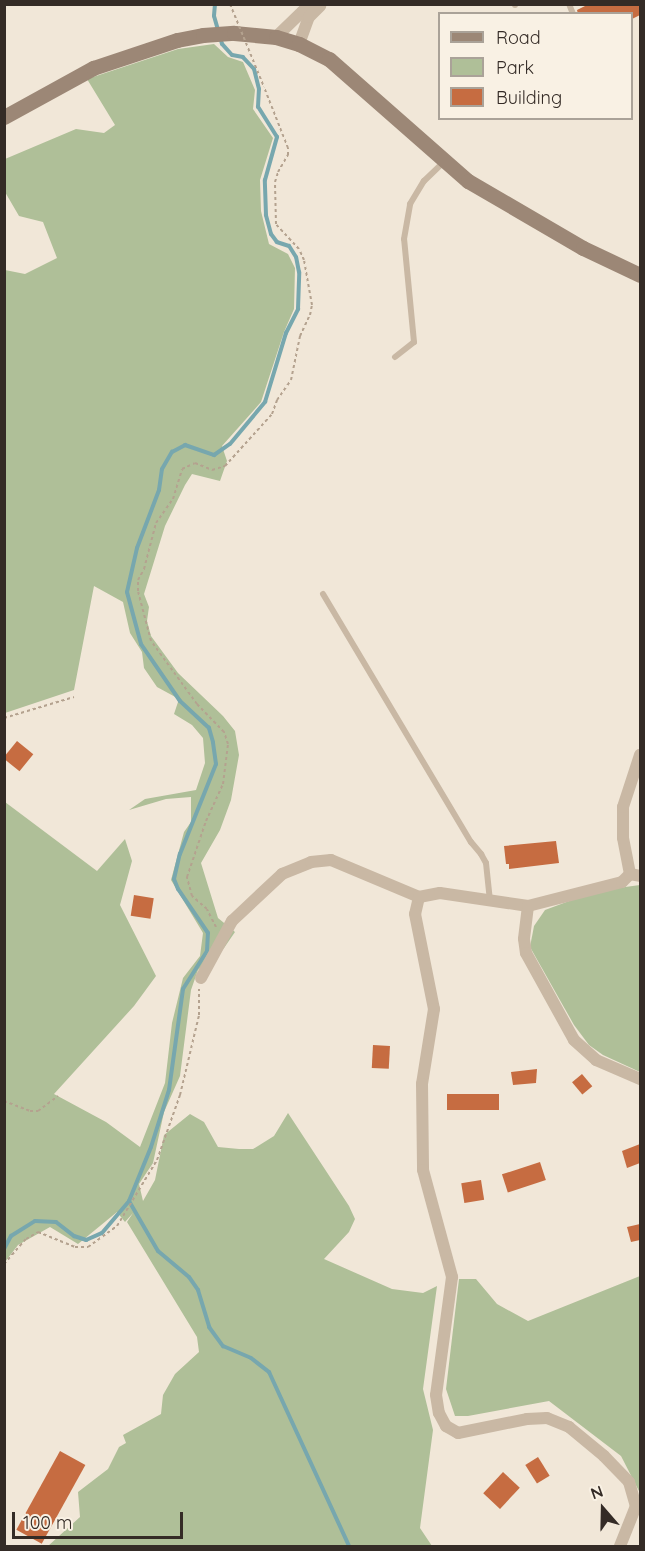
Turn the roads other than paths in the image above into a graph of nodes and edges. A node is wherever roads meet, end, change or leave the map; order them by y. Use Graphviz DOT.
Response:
graph roads {
  1 [pos="319,4"];
  2 [pos="276,37"];
  3 [pos="299,44"];
  4 [pos="4,117"];
  5 [pos="444,162"];
  6 [pos="640,275"];
  7 [pos="395,357"];
  8 [pos="323,594"];
  9 [pos="640,755"];
  10 [pos="635,875"];
  11 [pos="419,897"];
  12 [pos="490,899"];
  13 [pos="528,906"];
  14 [pos="201,978"];
  15 [pos="640,1079"];
  16 [pos="620,1546"];
  1 -- 2 [label="street"];
  1 -- 3 [label="street"];
  2 -- 3 [label="street"];
  2 -- 4 [label="street"];
  3 -- 5 [label="street"];
  5 -- 6 [label="street"];
  5 -- 7 [label="lane"];
  8 -- 12 [label="lane"];
  9 -- 10 [label="street"];
  10 -- 13 [label="street"];
  11 -- 12 [label="street"];
  11 -- 14 [label="street"];
  11 -- 16 [label="street"];
  12 -- 13 [label="street"];
  13 -- 15 [label="street"];
}
